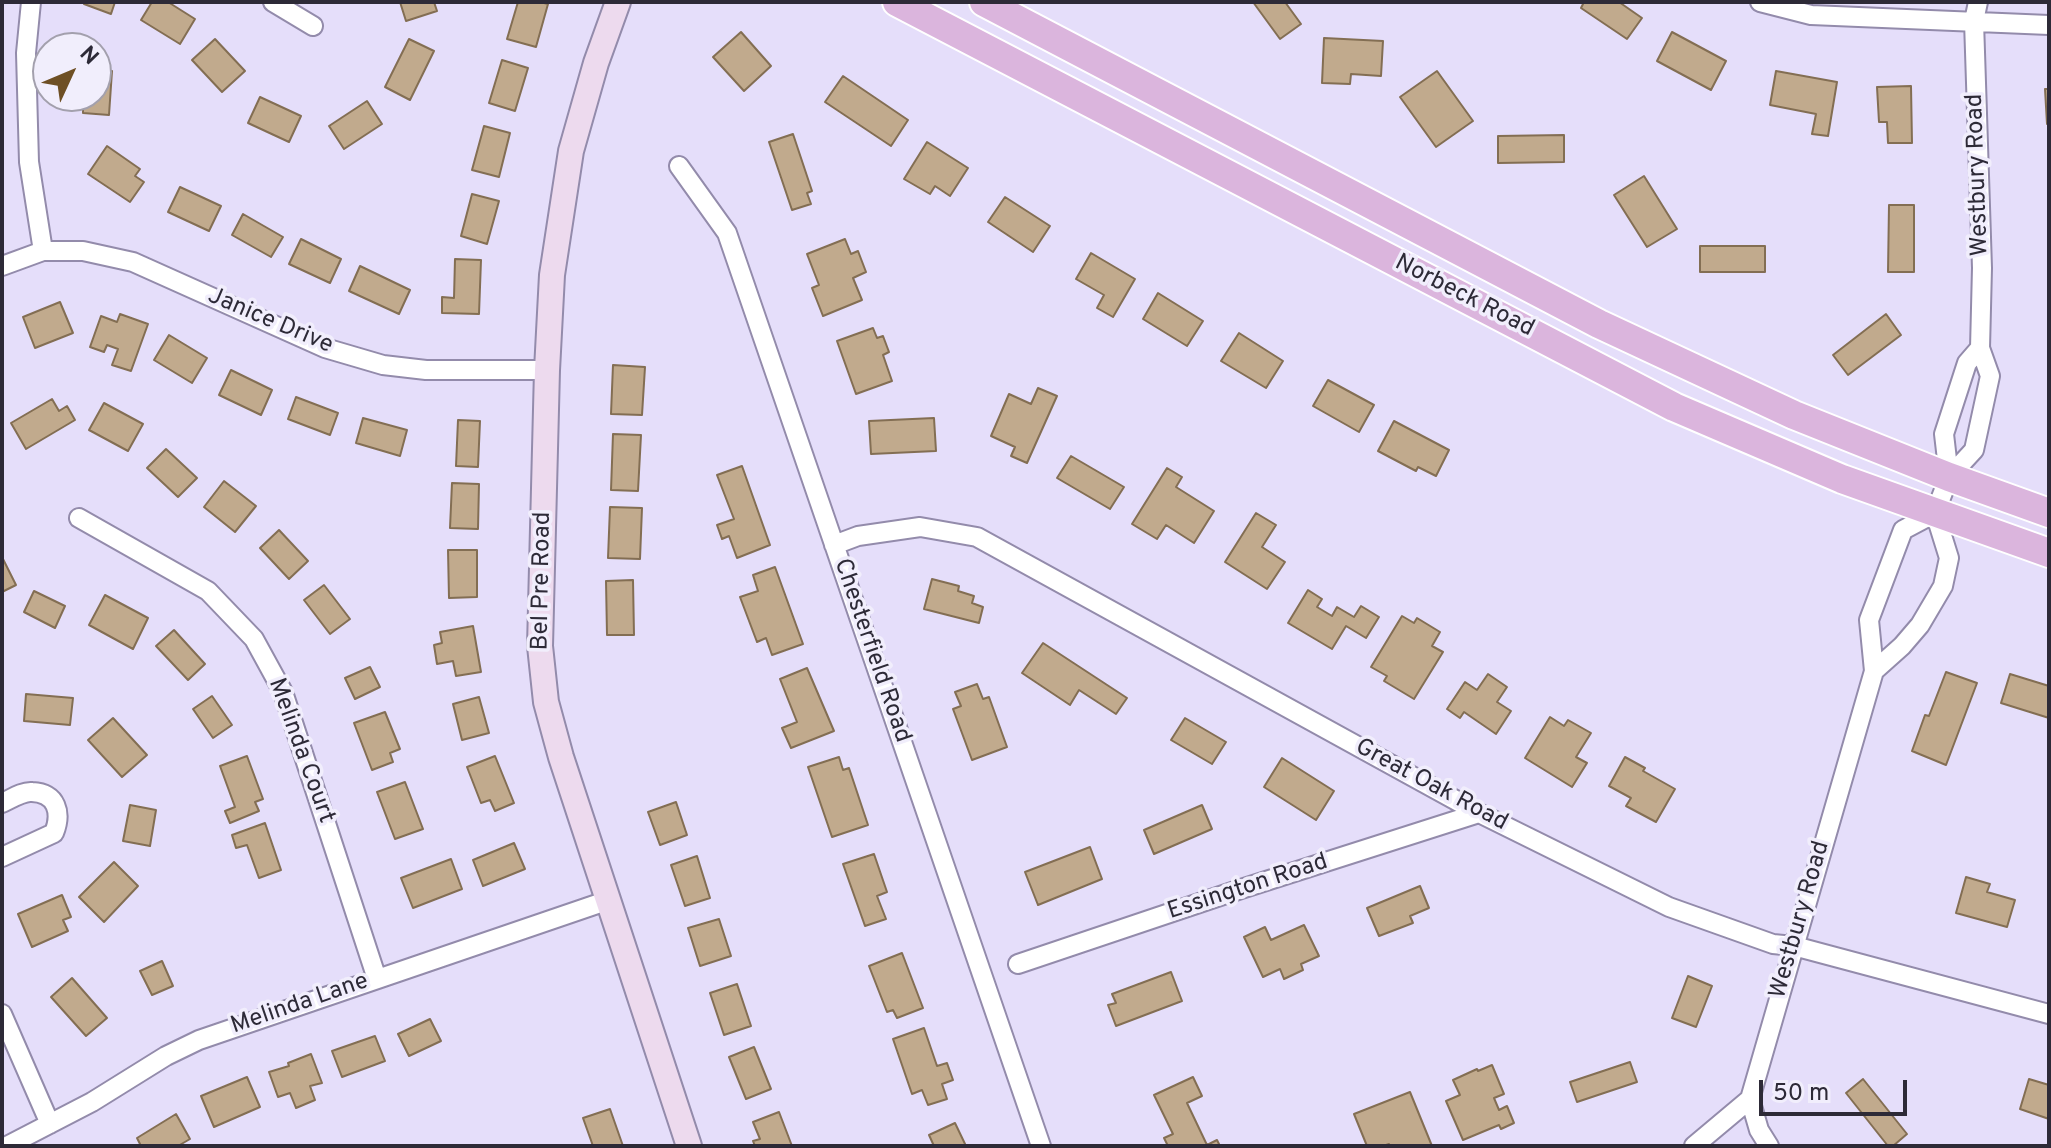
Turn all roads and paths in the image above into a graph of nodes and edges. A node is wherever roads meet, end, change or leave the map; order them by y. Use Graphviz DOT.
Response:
graph roads {
  1 [pos="31,2"];
  2 [pos="273,2"];
  3 [pos="618,2"];
  4 [pos="897,2"];
  5 [pos="984,2"];
  6 [pos="1760,2"];
  7 [pos="1978,2"];
  8 [pos="1974,21"];
  9 [pos="2049,25"];
  10 [pos="313,26"];
  11 [pos="679,166"];
  12 [pos="43,251"];
  13 [pos="2,266"];
  14 [pos="1980,348"];
  15 [pos="547,370"];
  16 [pos="1949,477"];
  17 [pos="1935,513"];
  18 [pos="2049,513"];
  19 [pos="79,518"];
  20 [pos="834,545"];
  21 [pos="2049,553"];
  22 [pos="1874,671"];
  23 [pos="2,803"];
  24 [pos="1479,813"];
  25 [pos="2,857"];
  26 [pos="609,900"];
  27 [pos="1794,946"];
  28 [pos="1018,964"];
  29 [pos="377,979"];
  30 [pos="2,1014"];
  31 [pos="2049,1014"];
  32 [pos="1750,1099"];
  33 [pos="50,1124"];
  34 [pos="7,1146"];
  35 [pos="689,1146"];
  36 [pos="1041,1146"];
  37 [pos="1694,1146"];
  38 [pos="1769,1146"];
  1 -- 12 [label="street"];
  2 -- 10 [label="street"];
  3 -- 15 [label="main road, Bel Pre Road"];
  4 -- 17 [label="main road, Norbeck Road"];
  5 -- 16 [label="main road, Norbeck Road"];
  6 -- 8 [label="street"];
  7 -- 8 [label="street, Westbury Road"];
  8 -- 9 [label="street"];
  8 -- 14 [label="street, Westbury Road"];
  11 -- 20 [label="street, Chesterfield Road"];
  12 -- 13 [label="street, Janice Drive"];
  12 -- 15 [label="street, Janice Drive"];
  14 -- 16 [label="street, Westbury Road"];
  14 -- 16 [label="street, Westbury Road"];
  15 -- 26 [label="main road, Bel Pre Road"];
  16 -- 17 [label="street, Westbury Road"];
  16 -- 18 [label="main road, Norbeck Road"];
  17 -- 21 [label="main road, Norbeck Road"];
  17 -- 22 [label="street, Westbury Road"];
  17 -- 22 [label="street"];
  19 -- 29 [label="street, Melinda Court"];
  20 -- 24 [label="street, Great Oak Road"];
  20 -- 36 [label="street, Chesterfield Road"];
  22 -- 27 [label="street, Westbury Road"];
  23 -- 25 [label="street"];
  24 -- 27 [label="street, Great Oak Road"];
  24 -- 28 [label="street, Essington Road"];
  26 -- 29 [label="street, Melinda Lane"];
  26 -- 35 [label="main road, Bel Pre Road"];
  27 -- 31 [label="street, Great Oak Road"];
  27 -- 32 [label="street, Westbury Road"];
  29 -- 33 [label="street, Melinda Lane"];
  30 -- 33 [label="street"];
  32 -- 37 [label="street"];
  32 -- 38 [label="street"];
  33 -- 34 [label="street, Melinda Lane"];
}
